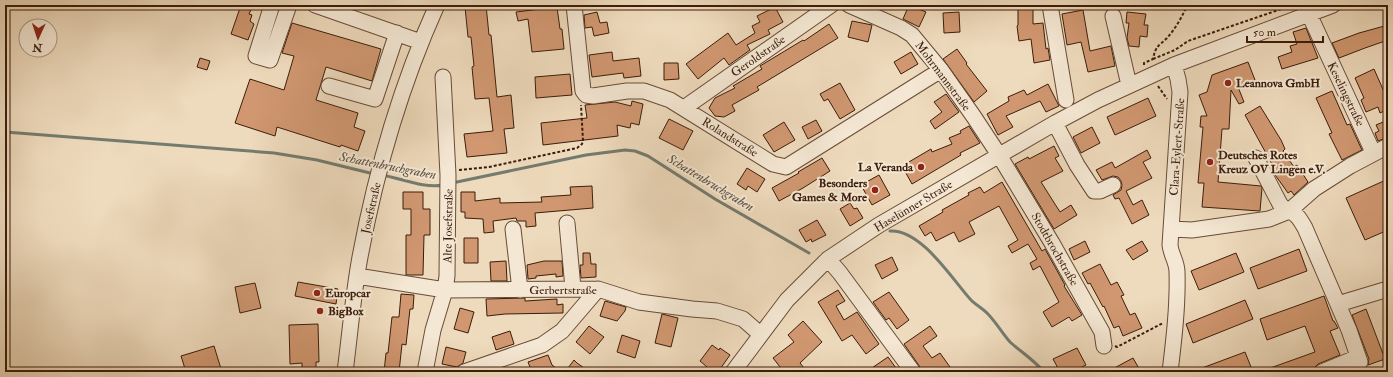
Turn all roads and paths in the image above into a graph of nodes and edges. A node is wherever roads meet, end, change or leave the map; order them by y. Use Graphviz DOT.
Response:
graph roads {
  1 [pos="272,5"];
  2 [pos="289,5"];
  3 [pos="315,5"];
  4 [pos="437,5"];
  5 [pos="574,5"];
  6 [pos="831,5"];
  7 [pos="850,5"];
  8 [pos="1050,5"];
  9 [pos="1187,5"];
  10 [pos="1293,5"];
  11 [pos="1333,5"];
  12 [pos="879,11"];
  13 [pos="1309,14"];
  14 [pos="1113,16"];
  15 [pos="397,33"];
  16 [pos="421,42"];
  17 [pos="1153,58"];
  18 [pos="1144,64"];
  19 [pos="1174,65"];
  20 [pos="941,70"];
  21 [pos="443,77"];
  22 [pos="1129,85"];
  23 [pos="329,86"];
  24 [pos="586,95"];
  25 [pos="1066,100"];
  26 [pos="684,108"];
  27 [pos="1055,123"];
  28 [pos="1388,146"];
  29 [pos="1373,152"];
  30 [pos="999,155"];
  31 [pos="1256,158"];
  32 [pos="448,172"];
  33 [pos="1113,185"];
  34 [pos="1288,212"];
  35 [pos="568,223"];
  36 [pos="513,229"];
  37 [pos="1172,229"];
  38 [pos="828,259"];
  39 [pos="357,276"];
  40 [pos="573,288"];
  41 [pos="598,289"];
  42 [pos="1388,289"];
  43 [pos="445,290"];
  44 [pos="520,290"];
  45 [pos="1338,304"];
  46 [pos="1176,315"];
  47 [pos="760,334"];
  48 [pos="1104,346"];
  49 [pos="1361,364"];
  50 [pos="1388,367"];
  51 [pos="345,372"];
  52 [pos="425,372"];
  53 [pos="464,372"];
  54 [pos="733,372"];
  55 [pos="913,372"];
  56 [pos="1170,372"];
  57 [pos="1322,372"];
  1 -- 2 [label="street"];
  3 -- 15 [label="street"];
  4 -- 16 [label="street, Josefstraße"];
  5 -- 24 [label="street"];
  6 -- 26 [label="street, Geroldstraße"];
  7 -- 12 [label="street, Mohrmannstraße"];
  8 -- 25 [label="street"];
  9 -- 17 [label="path"];
  10 -- 17 [label="path"];
  11 -- 13 [label="street, Haselünner Straße"];
  12 -- 20 [label="street, Mohrmannstraße"];
  13 -- 19 [label="street, Haselünner Straße"];
  13 -- 29 [label="street, Keselingstraße"];
  14 -- 22 [label="street"];
  15 -- 16 [label="street"];
  15 -- 23 [label="street"];
  16 -- 39 [label="street, Josefstraße"];
  17 -- 18 [label="path"];
  19 -- 22 [label="street, Haselünner Straße"];
  19 -- 37 [label="street, Clara-Eylert-Straße"];
  20 -- 26 [label="street, Rolandstraße"];
  20 -- 30 [label="street, Mohrmannstraße"];
  21 -- 32 [label="street, Alte Josefstraße"];
  22 -- 27 [label="street, Haselünner Straße"];
  24 -- 26 [label="street, Rolandstraße"];
  24 -- 32 [label="path"];
  27 -- 30 [label="street, Haselünner Straße"];
  27 -- 33 [label="street"];
  28 -- 29 [label="street"];
  29 -- 34 [label="street"];
  30 -- 38 [label="street, Haselünner Straße"];
  30 -- 48 [label="street, Stodtbrochstraße"];
  31 -- 34 [label="street"];
  32 -- 43 [label="street, Alte Josefstraße"];
  34 -- 37 [label="street"];
  34 -- 45 [label="street"];
  35 -- 40 [label="street"];
  36 -- 44 [label="street"];
  37 -- 46 [label="street, Clara-Eylert-Straße"];
  38 -- 47 [label="street, Haselünner Straße"];
  38 -- 55 [label="street"];
  39 -- 43 [label="street, Gerbertstraße"];
  39 -- 51 [label="street, Josefstraße"];
  40 -- 41 [label="street, Gerbertstraße"];
  40 -- 44 [label="street, Gerbertstraße"];
  41 -- 47 [label="street, Gerbertstraße"];
  41 -- 53 [label="street"];
  42 -- 45 [label="street"];
  43 -- 44 [label="street, Gerbertstraße"];
  43 -- 52 [label="street, Alte Josefstraße"];
  45 -- 49 [label="street"];
  46 -- 48 [label="path"];
  46 -- 56 [label="street, Clara-Eylert-Straße"];
  47 -- 54 [label="street, Haselünner Straße"];
  49 -- 50 [label="path"];
  49 -- 57 [label="street"];
}
